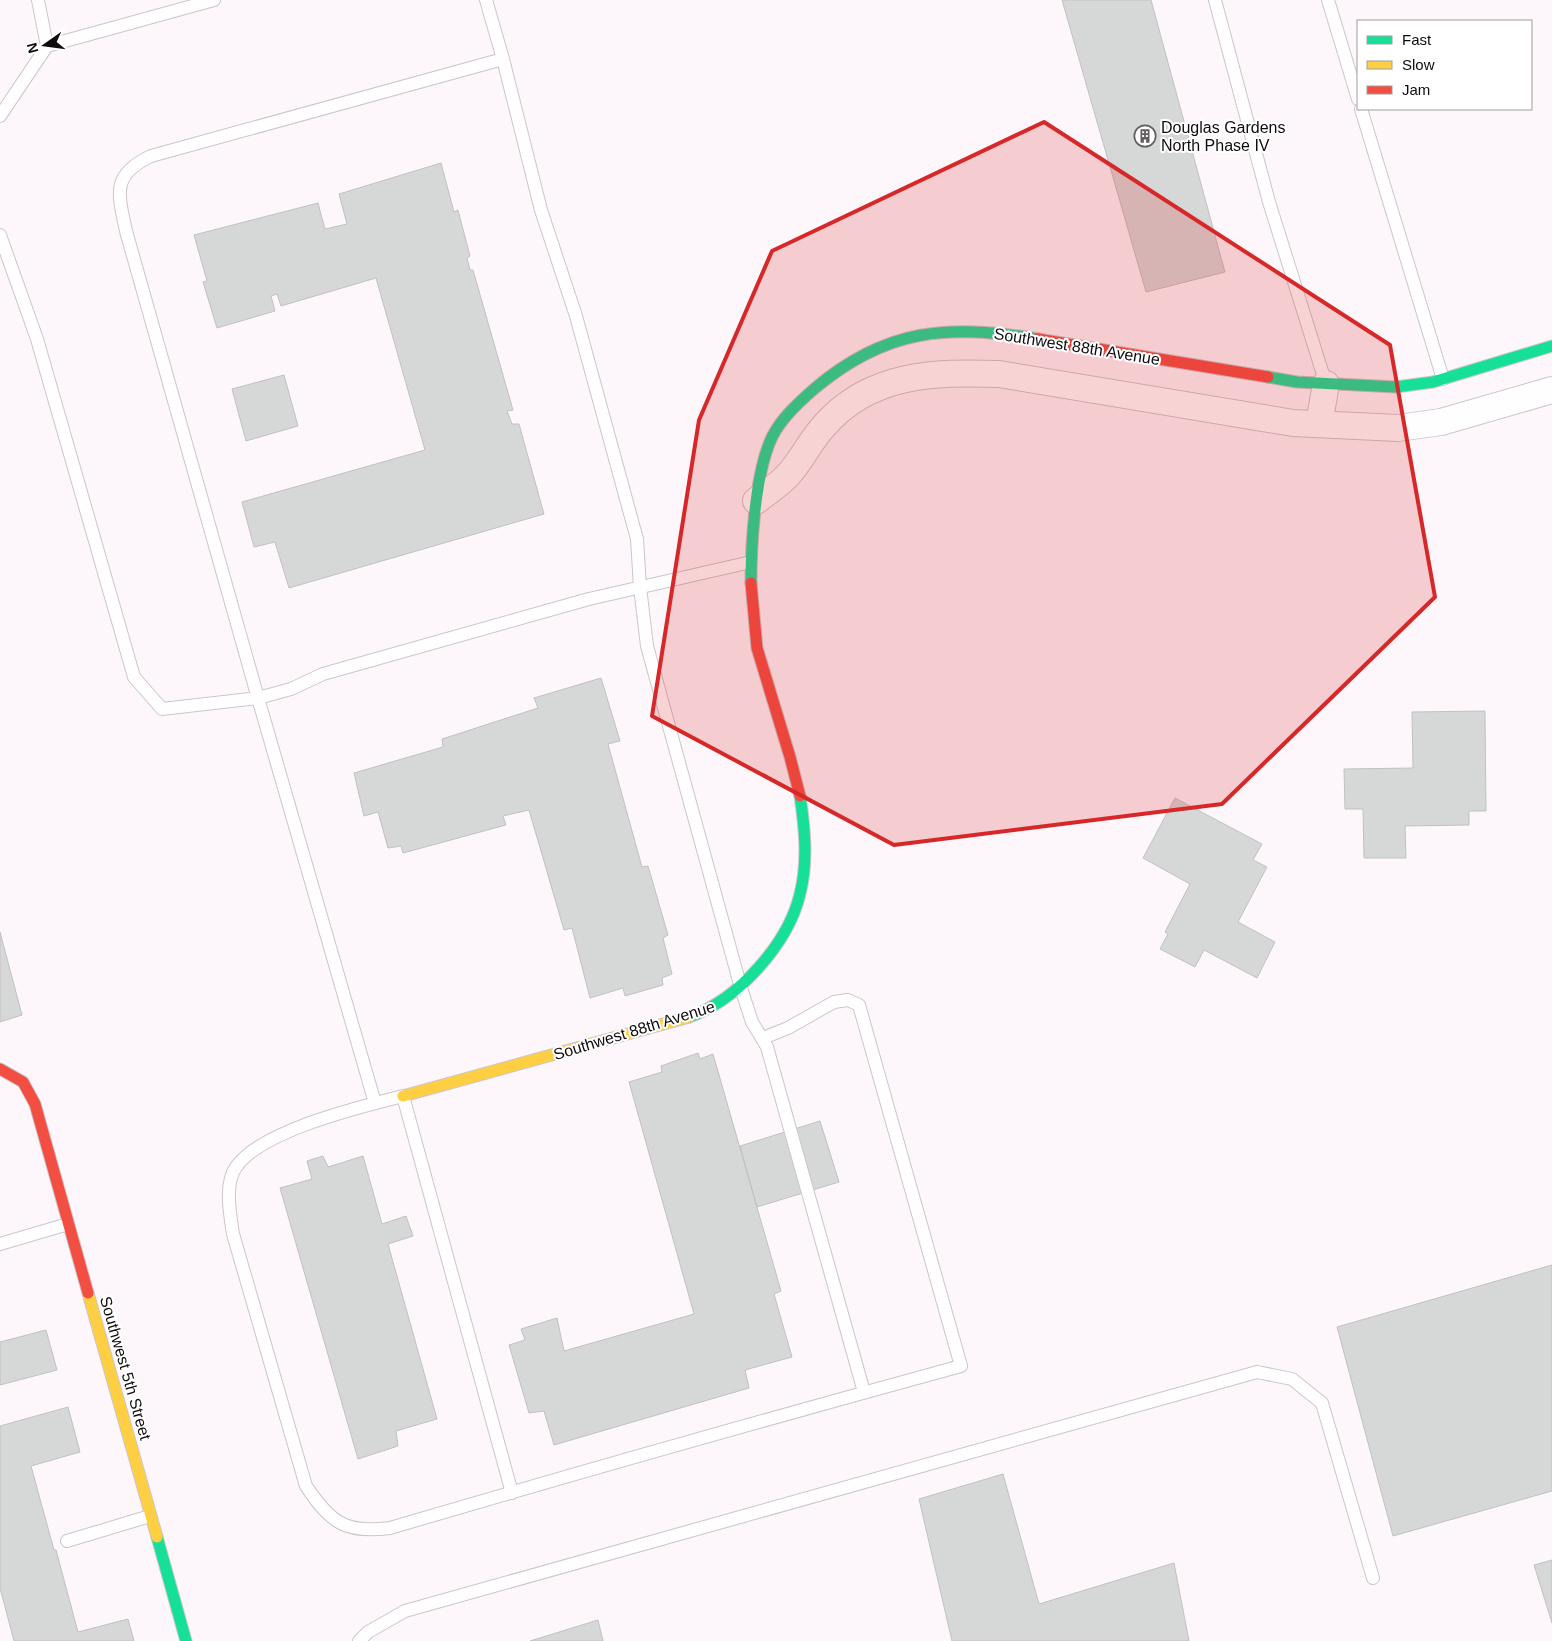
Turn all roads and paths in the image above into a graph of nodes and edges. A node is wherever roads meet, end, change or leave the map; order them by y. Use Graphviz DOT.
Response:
graph roads {
  1 [pos="38,0"];
  2 [pos="214,0"];
  3 [pos="486,0"];
  4 [pos="1215,0"];
  5 [pos="1328,0"];
  6 [pos="47,46"];
  7 [pos="503,59"];
  8 [pos="1357,96"];
  9 [pos="1361,110"];
  10 [pos="0,116"];
  11 [pos="0,235"];
  12 [pos="1552,346"];
  13 [pos="836,372"];
  14 [pos="1443,379"];
  15 [pos="1326,384"];
  16 [pos="1552,390"];
  17 [pos="857,397"];
  18 [pos="1319,424"];
  19 [pos="756,502"];
  20 [pos="752,562"];
  21 [pos="640,586"];
  22 [pos="258,698"];
  23 [pos="741,988"];
  24 [pos="763,1038"];
  25 [pos="0,1069"];
  26 [pos="403,1096"];
  27 [pos="375,1103"];
  28 [pos="68,1224"];
  29 [pos="0,1244"];
  30 [pos="864,1392"];
  31 [pos="512,1493"];
  32 [pos="150,1516"];
  33 [pos="67,1541"];
  34 [pos="1372,1578"];
  35 [pos="186,1641"];
  36 [pos="359,1641"];
  1 -- 6 [label="lane"];
  2 -- 6 [label="lane"];
  3 -- 7 [label="lane"];
  4 -- 15 [label="lane"];
  5 -- 8 [label="lane"];
  6 -- 10 [label="lane"];
  7 -- 21 [label="lane"];
  7 -- 22 [label="lane"];
  9 -- 14 [label="lane"];
  11 -- 22 [label="lane"];
  12 -- 14 [label="street, Southwest 88th Avenue"];
  13 -- 15 [label="street, Southwest 88th Avenue"];
  13 -- 17 [label="street"];
  13 -- 19 [label="street, Southwest 88th Avenue"];
  14 -- 15 [label="street, Southwest 88th Avenue"];
  15 -- 18 [label="street"];
  16 -- 18 [label="street"];
  17 -- 18 [label="street"];
  17 -- 19 [label="street"];
  19 -- 20 [label="street, Southwest 88th Avenue"];
  20 -- 21 [label="lane"];
  20 -- 23 [label="street, Southwest 88th Avenue"];
  21 -- 22 [label="lane"];
  21 -- 23 [label="lane"];
  22 -- 27 [label="lane"];
  23 -- 24 [label="lane"];
  23 -- 26 [label="street, Southwest 88th Avenue"];
  24 -- 30 [label="lane"];
  24 -- 30 [label="lane"];
  25 -- 28 [label="street, Southwest 5th Street"];
  26 -- 27 [label="lane"];
  26 -- 31 [label="lane"];
  27 -- 31 [label="lane"];
  28 -- 29 [label="lane"];
  28 -- 32 [label="street, Southwest 5th Street"];
  30 -- 31 [label="lane"];
  32 -- 33 [label="lane"];
  32 -- 35 [label="street, Southwest 5th Street"];
  34 -- 36 [label="lane"];
}
